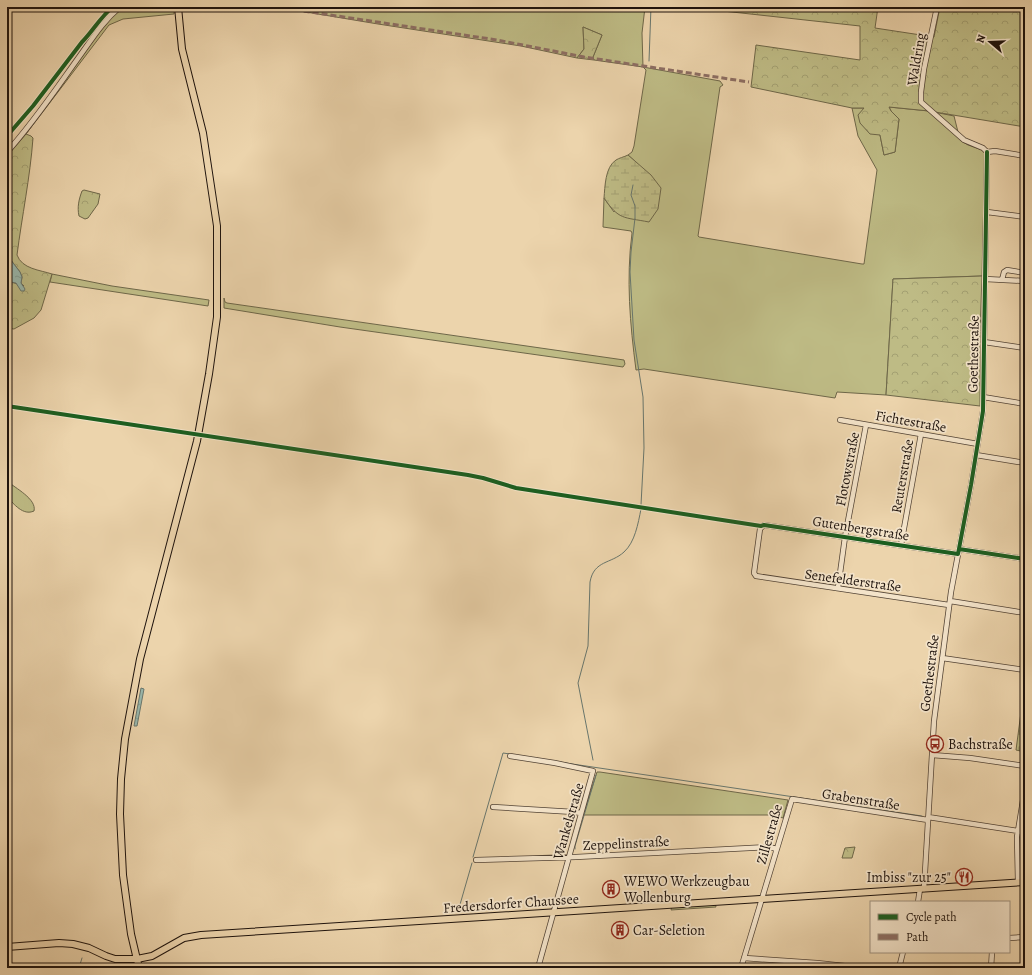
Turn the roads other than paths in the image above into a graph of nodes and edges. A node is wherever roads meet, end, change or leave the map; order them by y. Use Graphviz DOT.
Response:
graph roads {
  1 [pos="178,7"];
  2 [pos="937,7"];
  3 [pos="118,8"];
  4 [pos="7,152"];
  5 [pos="987,152"];
  6 [pos="1025,156"];
  7 [pos="987,212"];
  8 [pos="1025,217"];
  9 [pos="1025,273"];
  10 [pos="985,279"];
  11 [pos="1002,280"];
  12 [pos="1025,281"];
  13 [pos="984,342"];
  14 [pos="1025,348"];
  15 [pos="983,397"];
  16 [pos="1025,404"];
  17 [pos="840,420"];
  18 [pos="866,425"];
  19 [pos="921,434"];
  20 [pos="978,444"];
  21 [pos="976,455"];
  22 [pos="1025,463"];
  23 [pos="845,537"];
  24 [pos="901,546"];
  25 [pos="959,551"];
  26 [pos="1025,559"];
  27 [pos="754,575"];
  28 [pos="838,588"];
  29 [pos="950,603"];
  30 [pos="1025,613"];
  31 [pos="942,658"];
  32 [pos="1025,670"];
  33 [pos="932,755"];
  34 [pos="510,756"];
  35 [pos="1025,766"];
  36 [pos="1025,788"];
  37 [pos="792,799"];
  38 [pos="492,807"];
  39 [pos="581,813"];
  40 [pos="928,818"];
  41 [pos="1018,831"];
  42 [pos="1025,832"];
  43 [pos="777,848"];
  44 [pos="569,857"];
  45 [pos="476,860"];
  46 [pos="1018,882"];
  47 [pos="1025,882"];
  48 [pos="922,889"];
  49 [pos="762,899"];
  50 [pos="918,901"];
  51 [pos="553,912"];
  52 [pos="1025,937"];
  53 [pos="1010,938"];
  54 [pos="7,947"];
  55 [pos="904,953"];
  56 [pos="992,953"];
  57 [pos="744,958"];
  58 [pos="137,959"];
  59 [pos="140,968"];
  60 [pos="538,968"];
  61 [pos="741,968"];
  62 [pos="863,968"];
  63 [pos="899,968"];
  64 [pos="991,968"];
  1 -- 58 [label="main road"];
  2 -- 5 [label="street, Waldring"];
  3 -- 4 [label="street"];
  5 -- 6 [label="street"];
  5 -- 7 [label="street, Goethestraße"];
  7 -- 8 [label="street"];
  7 -- 10 [label="street, Goethestraße"];
  9 -- 11 [label="street"];
  10 -- 11 [label="street"];
  10 -- 13 [label="street, Goethestraße"];
  11 -- 12 [label="street"];
  13 -- 14 [label="street"];
  13 -- 15 [label="street, Goethestraße"];
  15 -- 16 [label="street"];
  15 -- 20 [label="street, Goethestraße"];
  17 -- 18 [label="street, Fichtestraße"];
  18 -- 19 [label="street, Fichtestraße"];
  18 -- 23 [label="street, Flotowstraße"];
  19 -- 20 [label="street, Fichtestraße"];
  19 -- 24 [label="street, Reuterstraße"];
  20 -- 21 [label="street, Goethestraße"];
  21 -- 22 [label="street"];
  21 -- 25 [label="street, Goethestraße"];
  23 -- 24 [label="street, Gutenbergstraße"];
  23 -- 27 [label="street, Gutenbergstraße"];
  23 -- 28 [label="street, Flotowstraße"];
  24 -- 25 [label="street, Gutenbergstraße"];
  25 -- 26 [label="street, Gutenbergstraße"];
  25 -- 29 [label="street, Goethestraße"];
  27 -- 28 [label="street, Senefelderstraße"];
  28 -- 29 [label="street, Senefelderstraße"];
  29 -- 30 [label="street, Senefelderstraße"];
  29 -- 31 [label="street, Goethestraße"];
  31 -- 32 [label="street"];
  31 -- 33 [label="street, Goethestraße"];
  33 -- 35 [label="street"];
  33 -- 40 [label="street, Goethestraße"];
  34 -- 39 [label="street, Wankelstraße"];
  36 -- 41 [label="street"];
  37 -- 40 [label="street, Grabenstraße"];
  37 -- 43 [label="street, Zillestraße"];
  38 -- 39 [label="street"];
  39 -- 44 [label="street, Wankelstraße"];
  40 -- 41 [label="street, Grabenstraße"];
  40 -- 48 [label="street, Goethestraße"];
  41 -- 42 [label="street, Grabenstraße"];
  41 -- 46 [label="street"];
  43 -- 44 [label="street, Zeppelinstraße"];
  43 -- 49 [label="street, Zillestraße"];
  44 -- 45 [label="street, Zeppelinstraße"];
  44 -- 51 [label="street, Wankelstraße"];
  46 -- 47 [label="main road, Fredersdorfer Chaussee"];
  46 -- 48 [label="main road, Fredersdorfer Chaussee"];
  48 -- 49 [label="main road, Fredersdorfer Chaussee"];
  48 -- 50 [label="street, Goethestraße"];
  49 -- 51 [label="main road, Fredersdorfer Chaussee"];
  49 -- 57 [label="street, Zillestraße"];
  51 -- 58 [label="main road, Fredersdorfer Chaussee"];
  51 -- 60 [label="street, Wankelstraße"];
  52 -- 53 [label="street"];
  54 -- 58 [label="main road, Fredersdorfer Chaussee"];
  55 -- 63 [label="street"];
  56 -- 64 [label="street"];
  57 -- 61 [label="street, Zillestraße"];
  57 -- 62 [label="street"];
  58 -- 59 [label="main road"];
}
